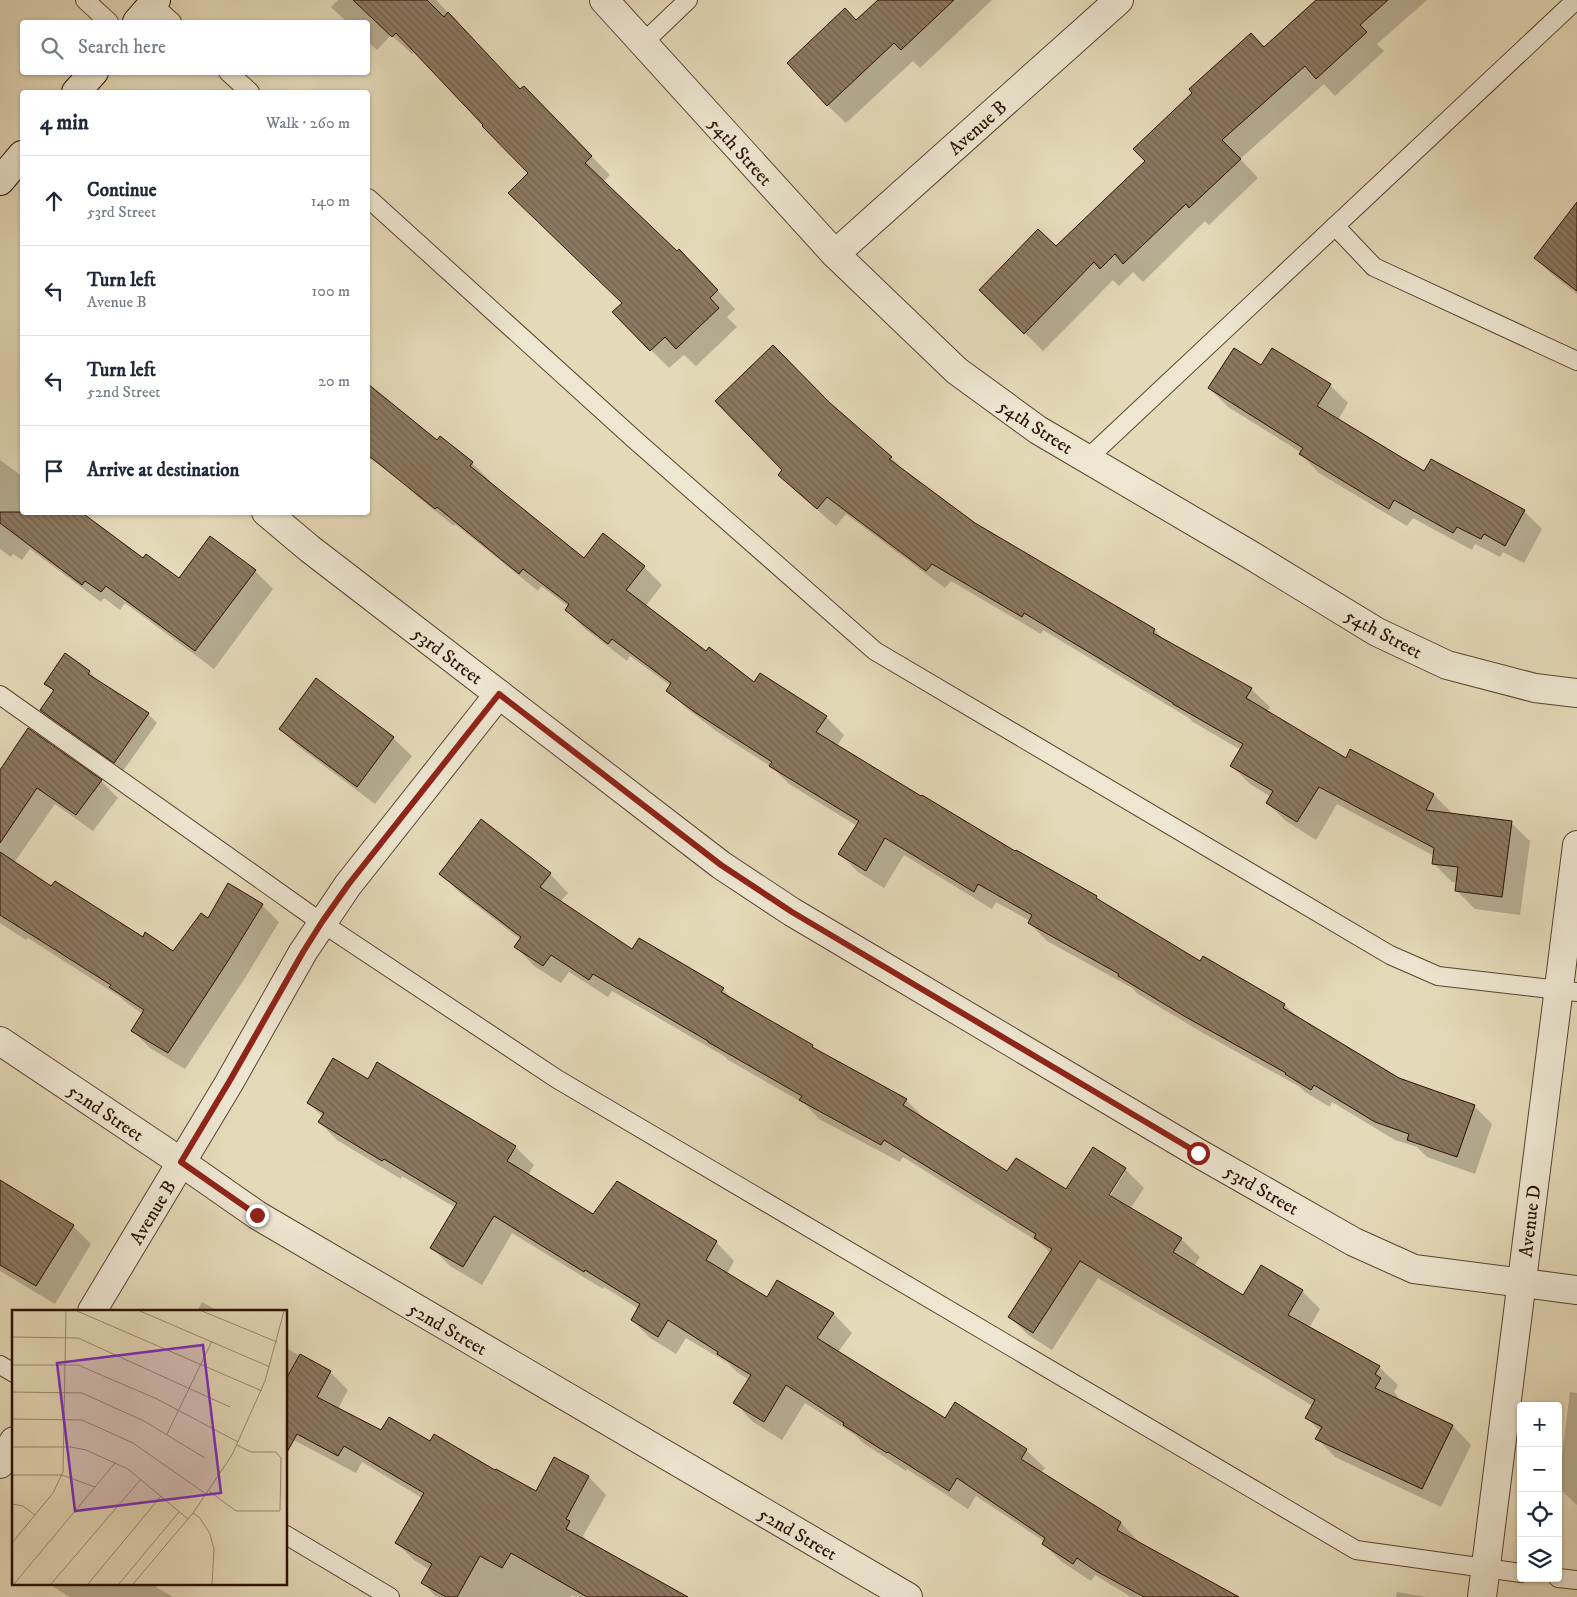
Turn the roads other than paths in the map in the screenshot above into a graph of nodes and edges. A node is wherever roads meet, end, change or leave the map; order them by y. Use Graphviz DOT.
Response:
graph roads {
  1 [pos="85,0"];
  2 [pos="604,0"];
  3 [pos="688,0"];
  4 [pos="1119,0"];
  5 [pos="1576,0"];
  6 [pos="149,9"];
  7 [pos="106,20"];
  8 [pos="168,20"];
  9 [pos="643,43"];
  10 [pos="91,75"];
  11 [pos="231,75"];
  12 [pos="78,90"];
  13 [pos="248,90"];
  14 [pos="20,157"];
  15 [pos="0,181"];
  16 [pos="370,200"];
  17 [pos="1334,226"];
  18 [pos="835,254"];
  19 [pos="1577,361"];
  20 [pos="1087,459"];
  21 [pos="270,515"];
  22 [pos="1577,693"];
  23 [pos="499,694"];
  24 [pos="0,695"];
  25 [pos="1577,845"];
  26 [pos="322,922"];
  27 [pos="1568,991"];
  28 [pos="0,1041"];
  29 [pos="181,1162"];
  30 [pos="1522,1283"];
  31 [pos="1577,1290"];
  32 [pos="93,1310"];
  33 [pos="0,1365"];
  34 [pos="12,1372"];
  35 [pos="12,1444"];
  36 [pos="0,1464"];
  37 [pos="288,1536"];
  38 [pos="1486,1569"];
  39 [pos="1517,1573"];
  40 [pos="1562,1578"];
  41 [pos="1577,1580"];
  42 [pos="390,1597"];
  43 [pos="908,1597"];
  44 [pos="1482,1597"];
  1 -- 7 [label="lane"];
  2 -- 9 [label="street, 54th Street"];
  3 -- 9 [label="lane"];
  4 -- 18 [label="street, Avenue B"];
  5 -- 17 [label="lane"];
  6 -- 8 [label="lane"];
  9 -- 18 [label="street, 54th Street"];
  10 -- 12 [label="street"];
  11 -- 13 [label="lane"];
  14 -- 15 [label="street"];
  16 -- 27 [label="lane"];
  17 -- 19 [label="lane"];
  17 -- 20 [label="lane"];
  18 -- 20 [label="street, 54th Street"];
  20 -- 22 [label="street, 54th Street"];
  21 -- 23 [label="street, 53rd Street"];
  23 -- 26 [label="street, Avenue B"];
  23 -- 30 [label="street, 53rd Street"];
  24 -- 26 [label="lane"];
  25 -- 27 [label="street, Avenue D"];
  26 -- 29 [label="street, Avenue B"];
  26 -- 38 [label="lane"];
  27 -- 30 [label="street, Avenue D"];
  28 -- 29 [label="street, 52nd Street"];
  29 -- 32 [label="street, Avenue B"];
  29 -- 43 [label="street, 52nd Street"];
  30 -- 31 [label="street, 53rd Street"];
  30 -- 38 [label="street, Avenue D"];
  33 -- 34 [label="lane"];
  35 -- 36 [label="street"];
  37 -- 42 [label="lane"];
  38 -- 39 [label="lane"];
  38 -- 44 [label="street, Avenue D"];
  40 -- 41 [label="lane"];
}
